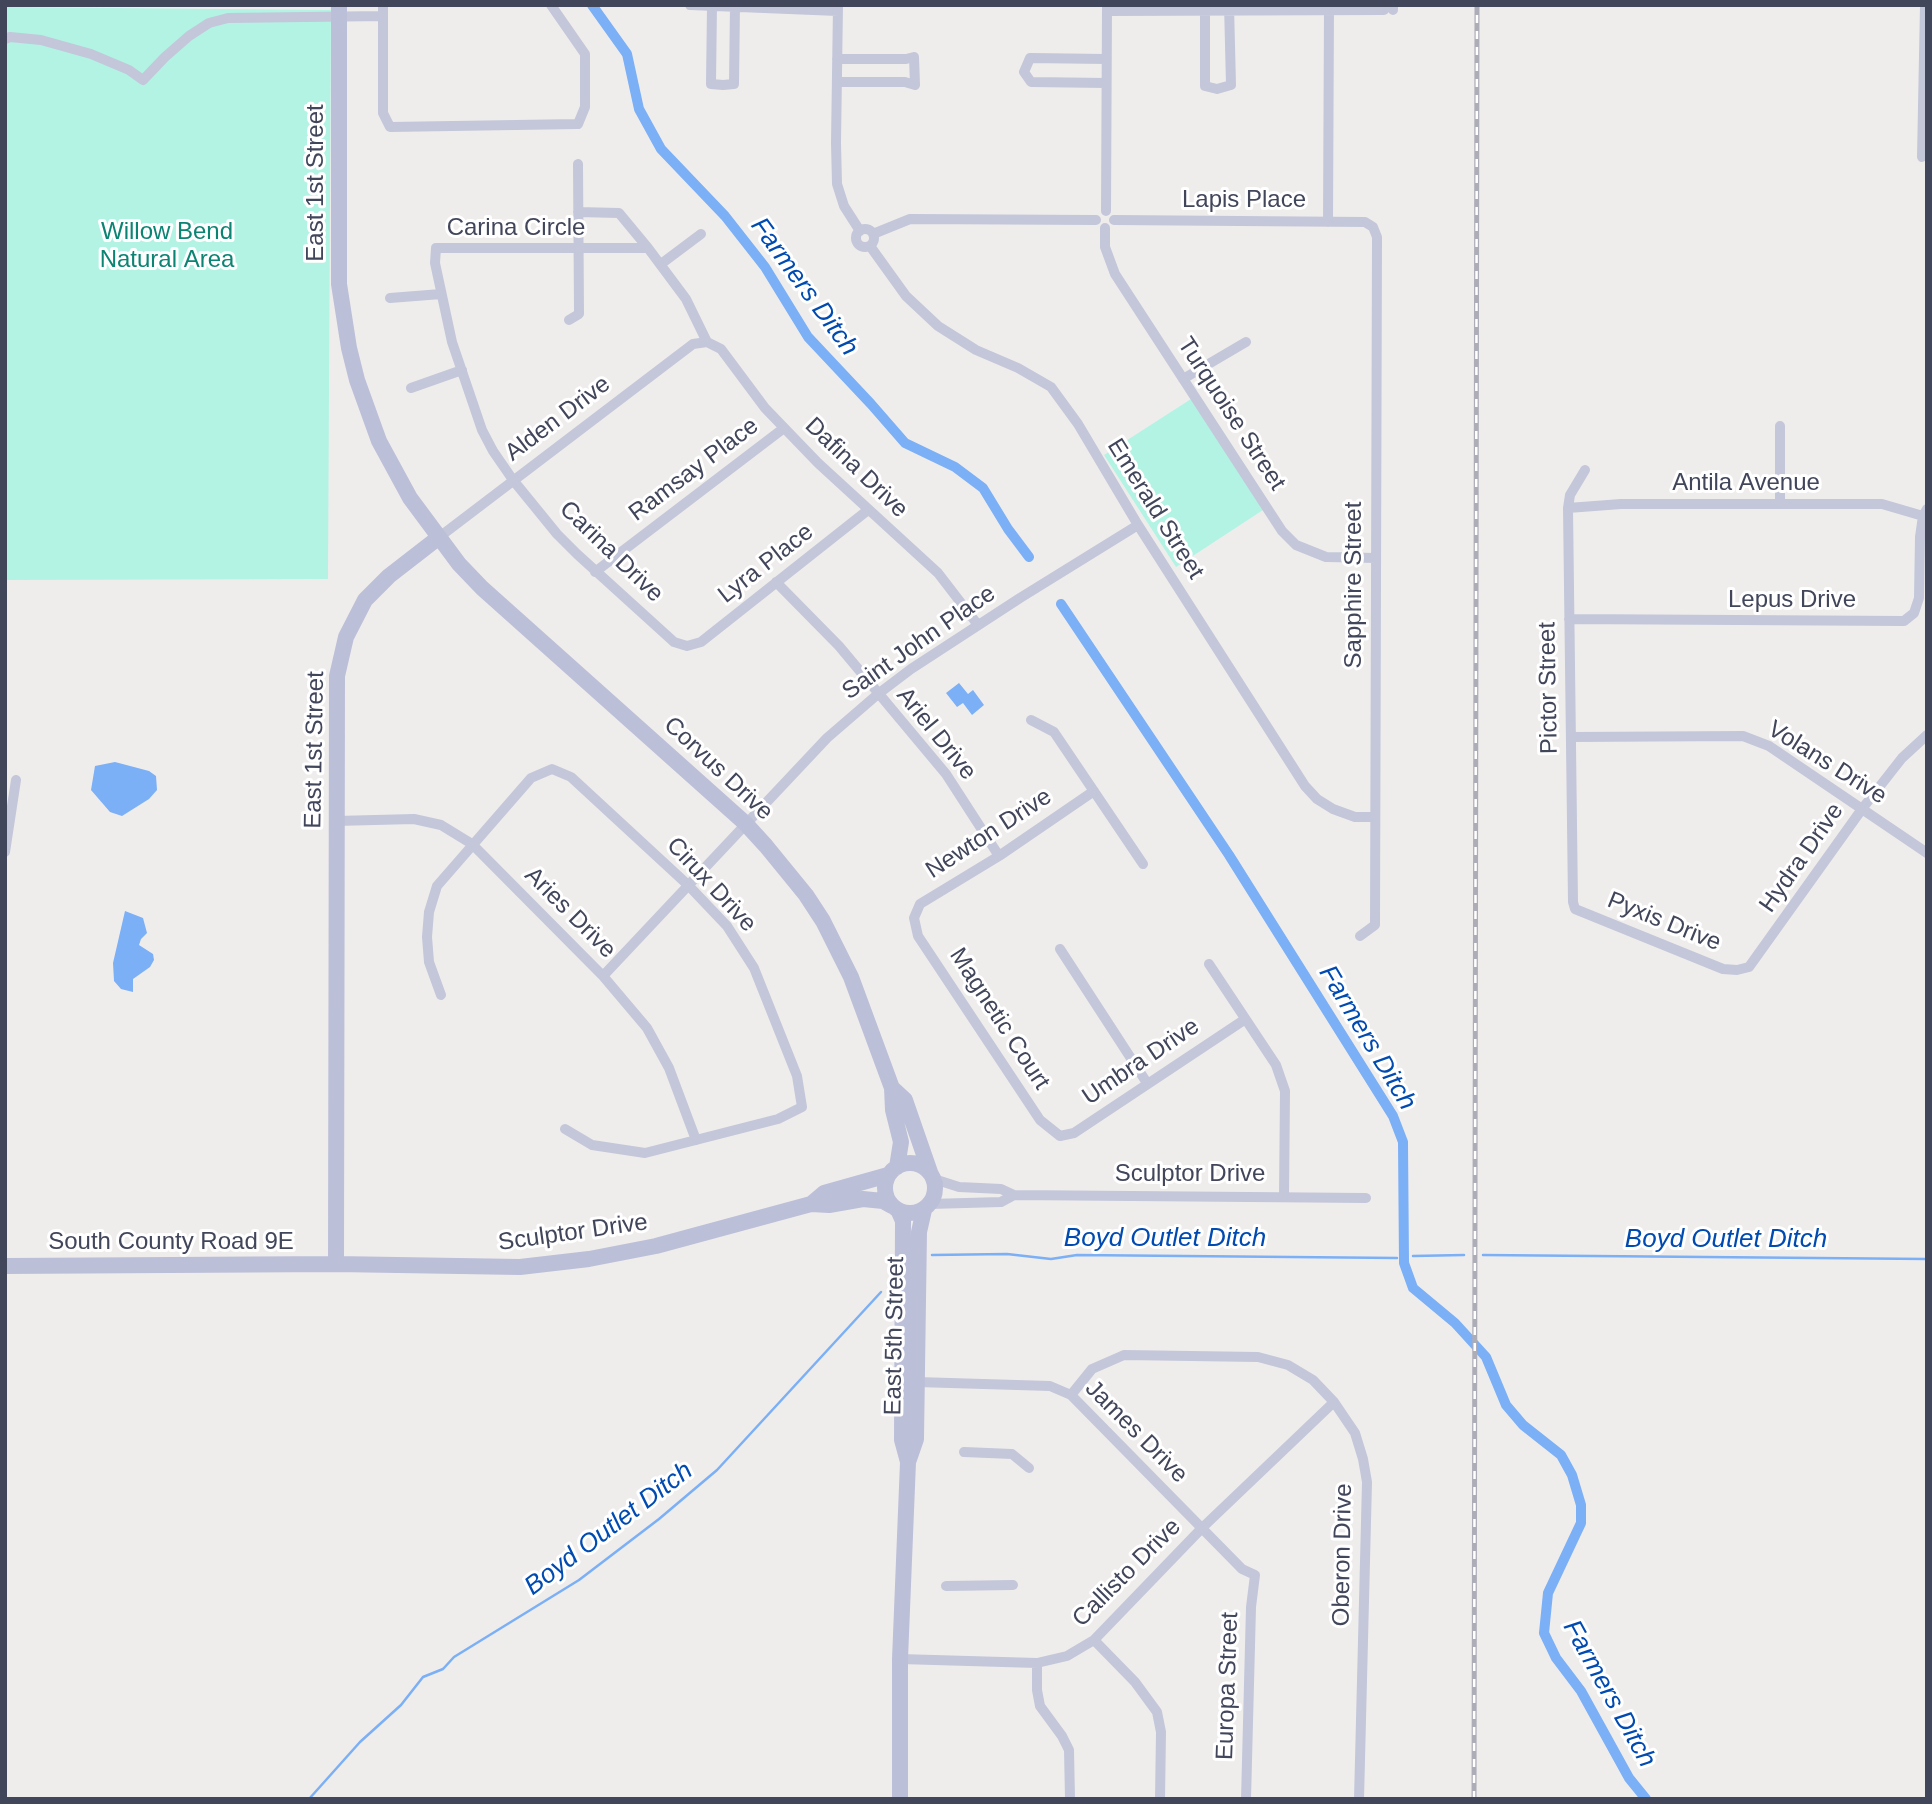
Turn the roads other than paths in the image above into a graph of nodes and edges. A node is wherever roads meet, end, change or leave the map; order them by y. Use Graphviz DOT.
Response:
graph roads {
  1 [pos="551,5"];
  2 [pos="690,5"];
  3 [pos="1925,5"];
  4 [pos="712,6"];
  5 [pos="735,6"];
  6 [pos="1329,7"];
  7 [pos="838,8"];
  8 [pos="1107,8"];
  9 [pos="1205,8"];
  10 [pos="1229,8"];
  11 [pos="1390,8"];
  12 [pos="339,11"];
  13 [pos="383,11"];
  14 [pos="5,38"];
  15 [pos="837,59"];
  16 [pos="1106,59"];
  17 [pos="837,82"];
  18 [pos="1106,83"];
  19 [pos="1922,157"];
  20 [pos="578,164"];
  21 [pos="578,212"];
  22 [pos="1328,222"];
  23 [pos="1105,223"];
  24 [pos="1373,227"];
  25 [pos="860,231"];
  26 [pos="701,234"];
  27 [pos="873,234"];
  28 [pos="870,246"];
  29 [pos="578,248"];
  30 [pos="648,248"];
  31 [pos="661,264"];
  32 [pos="441,294"];
  33 [pos="390,298"];
  34 [pos="569,320"];
  35 [pos="707,341"];
  36 [pos="1246,341"];
  37 [pos="462,370"];
  38 [pos="1183,379"];
  39 [pos="411,388"];
  40 [pos="1780,426"];
  41 [pos="784,428"];
  42 [pos="1585,470"];
  43 [pos="513,480"];
  44 [pos="1780,504"];
  45 [pos="1568,508"];
  46 [pos="868,510"];
  47 [pos="1925,512"];
  48 [pos="1138,525"];
  49 [pos="438,538"];
  50 [pos="1376,558"];
  51 [pos="595,572"];
  52 [pos="776,582"];
  53 [pos="1569,619"];
  54 [pos="978,625"];
  55 [pos="687,646"];
  56 [pos="878,694"];
  57 [pos="1031,720"];
  58 [pos="1927,735"];
  59 [pos="1571,737"];
  60 [pos="16,780"];
  61 [pos="1094,791"];
  62 [pos="1862,809"];
  63 [pos="1374,817"];
  64 [pos="336,821"];
  65 [pos="745,823"];
  66 [pos="472,844"];
  67 [pos="5,852"];
  68 [pos="1927,853"];
  69 [pos="999,856"];
  70 [pos="1143,864"];
  71 [pos="688,885"];
  72 [pos="1575,909"];
  73 [pos="914,918"];
  74 [pos="1360,936"];
  75 [pos="1060,949"];
  76 [pos="1209,964"];
  77 [pos="1737,970"];
  78 [pos="603,975"];
  79 [pos="441,995"];
  80 [pos="1244,1020"];
  81 [pos="1147,1083"];
  82 [pos="892,1088"];
  83 [pos="565,1129"];
  84 [pos="1060,1136"];
  85 [pos="696,1140"];
  86 [pos="892,1171"];
  87 [pos="932,1176"];
  88 [pos="1014,1195"];
  89 [pos="1284,1197"];
  90 [pos="1366,1198"];
  91 [pos="811,1204"];
  92 [pos="927,1207"];
  93 [pos="895,1209"];
  94 [pos="336,1264"];
  95 [pos="5,1266"];
  96 [pos="911,1288"];
  97 [pos="917,1382"];
  98 [pos="1071,1395"];
  99 [pos="1334,1402"];
  100 [pos="964,1452"];
  101 [pos="908,1462"];
  102 [pos="1029,1468"];
  103 [pos="1202,1528"];
  104 [pos="1255,1575"];
  105 [pos="1013,1585"];
  106 [pos="946,1586"];
  107 [pos="1094,1640"];
  108 [pos="900,1659"];
  109 [pos="1037,1663"];
  110 [pos="900,1799"];
  111 [pos="1070,1799"];
  112 [pos="1160,1799"];
  113 [pos="1246,1799"];
  114 [pos="1359,1799"];
  1 -- 13 [label="street"];
  2 -- 4 [label="street"];
  3 -- 19 [label="street"];
  4 -- 5 [label="street"];
  4 -- 5 [label="street"];
  5 -- 7 [label="street"];
  6 -- 10 [label="street"];
  6 -- 11 [label="street"];
  6 -- 22 [label="street"];
  7 -- 15 [label="street"];
  8 -- 9 [label="street"];
  8 -- 16 [label="street"];
  9 -- 10 [label="street"];
  9 -- 10 [label="street"];
  12 -- 13 [label="street"];
  12 -- 14 [label="street"];
  12 -- 49 [label="street, East 1st Street"];
  15 -- 17 [label="street"];
  15 -- 17 [label="street"];
  16 -- 18 [label="street"];
  16 -- 18 [label="street"];
  17 -- 25 [label="street"];
  18 -- 23 [label="street"];
  20 -- 21 [label="street"];
  21 -- 29 [label="street"];
  21 -- 30 [label="street"];
  22 -- 23 [label="street, Lapis Place"];
  22 -- 24 [label="street, Lapis Place"];
  23 -- 27 [label="street, Lapis Place"];
  23 -- 38 [label="street, Turquoise Street"];
  24 -- 50 [label="street, Sapphire Street"];
  25 -- 27 [label="street"];
  25 -- 28 [label="street"];
  26 -- 31 [label="street"];
  27 -- 28 [label="street"];
  28 -- 48 [label="street, Emerald Street"];
  29 -- 30 [label="street, Carina Circle"];
  29 -- 32 [label="street, Carina Circle"];
  29 -- 34 [label="street"];
  30 -- 31 [label="street"];
  31 -- 35 [label="street"];
  32 -- 33 [label="street"];
  32 -- 37 [label="street, Carina Circle"];
  35 -- 41 [label="street, Dafina Drive"];
  35 -- 43 [label="street, Alden Drive"];
  36 -- 38 [label="street"];
  37 -- 39 [label="street"];
  37 -- 43 [label="street, Carina Circle"];
  38 -- 50 [label="street, Turquoise Street"];
  40 -- 44 [label="street"];
  41 -- 46 [label="street, Dafina Drive"];
  41 -- 51 [label="street, Ramsay Place"];
  42 -- 45 [label="street, Pictor Street"];
  43 -- 49 [label="street, Alden Drive"];
  43 -- 51 [label="street, Carina Drive"];
  44 -- 45 [label="street, Antila Avenue"];
  44 -- 47 [label="street, Antila Avenue"];
  45 -- 53 [label="street, Pictor Street"];
  46 -- 52 [label="street, Lyra Place"];
  46 -- 54 [label="street, Dafina Drive"];
  47 -- 53 [label="street, Lepus Drive"];
  48 -- 54 [label="street, Saint John Place"];
  48 -- 63 [label="street, Emerald Street"];
  49 -- 64 [label="street, East 1st Street"];
  49 -- 65 [label="street, Corvus Drive"];
  50 -- 63 [label="street, Sapphire Street"];
  51 -- 55 [label="street, Carina Drive"];
  52 -- 55 [label="street, Lyra Place"];
  52 -- 56 [label="street, Ariel Drive"];
  53 -- 59 [label="street, Pictor Street"];
  54 -- 56 [label="street, Saint John Place"];
  56 -- 65 [label="street, Saint John Place"];
  56 -- 69 [label="street, Ariel Drive"];
  57 -- 61 [label="street"];
  58 -- 62 [label="street, Hydra Drive"];
  59 -- 62 [label="street, Volans Drive"];
  59 -- 72 [label="street, Pictor Street"];
  60 -- 67 [label="street"];
  61 -- 69 [label="street, Newton Drive"];
  61 -- 70 [label="street"];
  62 -- 68 [label="street, Volans Drive"];
  62 -- 77 [label="street, Hydra Drive"];
  63 -- 74 [label="street, Sapphire Street"];
  64 -- 66 [label="street, Aries Drive"];
  64 -- 94 [label="street, East 1st Street"];
  65 -- 71 [label="street, Saint John Place"];
  65 -- 82 [label="street, Corvus Drive"];
  66 -- 71 [label="street, Cirux Drive"];
  66 -- 78 [label="street, Aries Drive"];
  66 -- 79 [label="street"];
  69 -- 73 [label="street, Newton Drive"];
  71 -- 78 [label="street, Saint John Place"];
  71 -- 85 [label="street, Cirux Drive"];
  72 -- 77 [label="street, Pyxis Drive"];
  73 -- 84 [label="street, Magnetic Court"];
  75 -- 81 [label="street"];
  76 -- 80 [label="street"];
  78 -- 85 [label="street, Aries Drive"];
  80 -- 81 [label="street, Umbra Drive"];
  80 -- 89 [label="street"];
  81 -- 84 [label="street, Umbra Drive"];
  82 -- 86 [label="street, Corvus Drive"];
  82 -- 87 [label="street, Corvus Drive"];
  83 -- 85 [label="street"];
  86 -- 87 [label="street"];
  86 -- 91 [label="street, Sculptor Drive"];
  86 -- 93 [label="street"];
  87 -- 88 [label="street, Sculptor Drive"];
  87 -- 92 [label="street"];
  88 -- 89 [label="street, Sculptor Drive"];
  88 -- 92 [label="street, Sculptor Drive"];
  89 -- 90 [label="street, Sculptor Drive"];
  91 -- 93 [label="street, Sculptor Drive"];
  91 -- 94 [label="street, Sculptor Drive"];
  92 -- 93 [label="street"];
  92 -- 96 [label="street, East 5th Street"];
  93 -- 96 [label="street, East 5th Street"];
  94 -- 95 [label="street, South County Road 9E"];
  96 -- 97 [label="street, East 5th Street"];
  96 -- 101 [label="street, East 5th Street"];
  97 -- 98 [label="street, James Drive"];
  97 -- 101 [label="street, East 5th Street"];
  98 -- 99 [label="street, Oberon Drive"];
  98 -- 103 [label="street, James Drive"];
  99 -- 103 [label="street, Callisto Drive"];
  99 -- 114 [label="street, Oberon Drive"];
  100 -- 102 [label="street"];
  101 -- 108 [label="street, East 5th Street"];
  103 -- 104 [label="street, James Drive"];
  103 -- 107 [label="street, Callisto Drive"];
  104 -- 113 [label="street, Europa Street"];
  105 -- 106 [label="street"];
  107 -- 109 [label="street, Callisto Drive"];
  107 -- 112 [label="street"];
  108 -- 109 [label="street, Callisto Drive"];
  108 -- 110 [label="street, East 5th Street"];
  109 -- 111 [label="street"];
}
